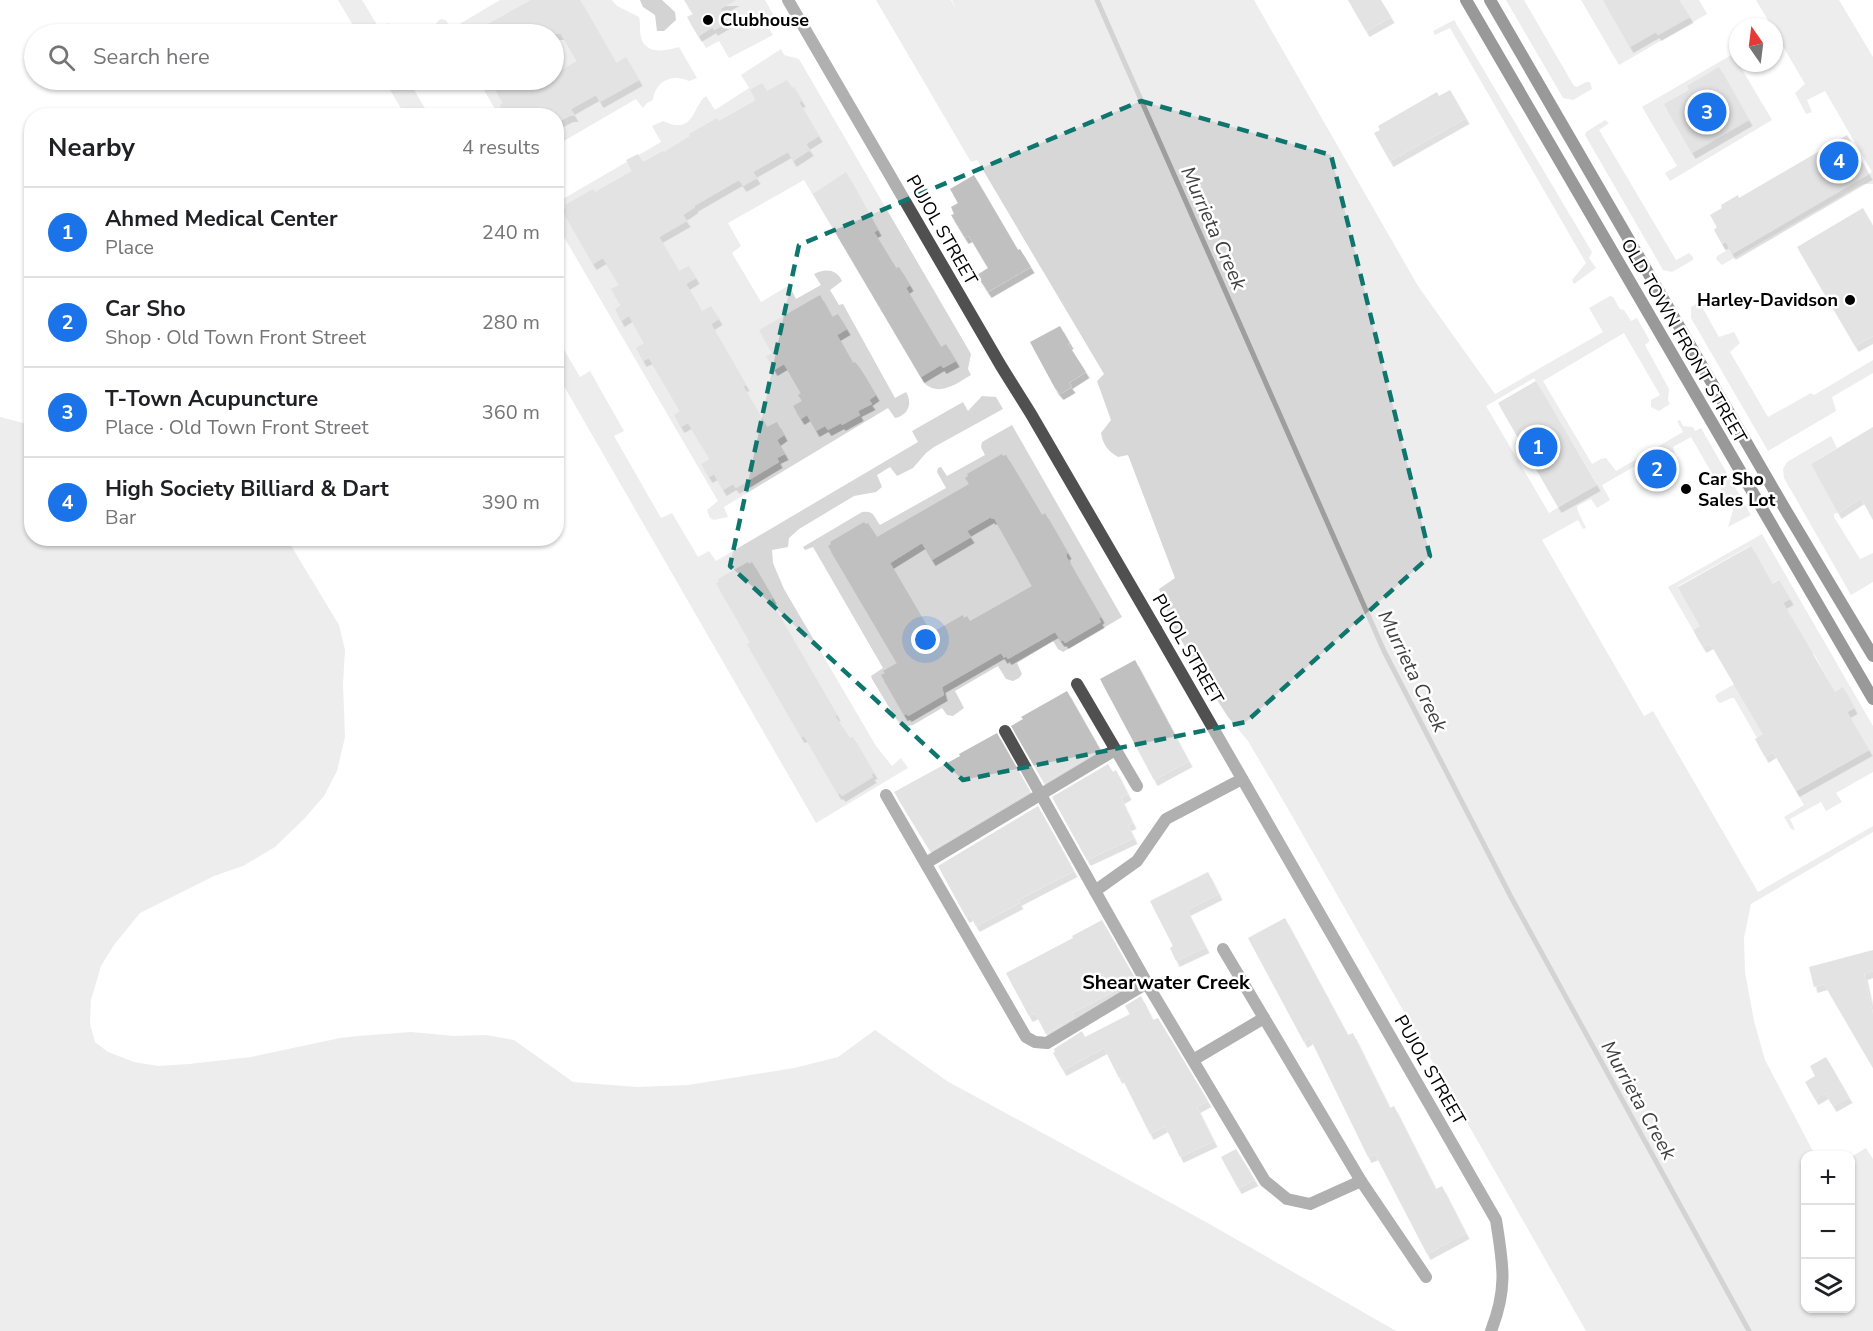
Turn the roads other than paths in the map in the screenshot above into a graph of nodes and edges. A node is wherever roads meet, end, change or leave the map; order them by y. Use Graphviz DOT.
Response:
graph roads {
  1 [pos="788,0"];
  2 [pos="1466,0"];
  3 [pos="1490,0"];
  4 [pos="1873,657"];
  5 [pos="1077,684"];
  6 [pos="1873,699"];
  7 [pos="1005,731"];
  8 [pos="1115,750"];
  9 [pos="1242,779"];
  10 [pos="1137,786"];
  11 [pos="886,795"];
  12 [pos="1041,795"];
  13 [pos="926,863"];
  14 [pos="1095,891"];
  15 [pos="1223,949"];
  16 [pos="1148,983"];
  17 [pos="1264,1018"];
  18 [pos="1193,1060"];
  19 [pos="1361,1181"];
  20 [pos="1426,1277"];
  21 [pos="1491,1331"];
  1 -- 9 [label="street, PUJOL STREET"];
  2 -- 6 [label="main road, OLD TOWN FRONT STREET"];
  3 -- 4 [label="main road, OLD TOWN FRONT STREET"];
  5 -- 8 [label="street"];
  7 -- 12 [label="street"];
  8 -- 10 [label="street"];
  8 -- 12 [label="street"];
  9 -- 14 [label="street"];
  9 -- 21 [label="street, PUJOL STREET"];
  11 -- 13 [label="street"];
  12 -- 13 [label="street"];
  12 -- 14 [label="street"];
  13 -- 16 [label="street"];
  14 -- 16 [label="street"];
  15 -- 17 [label="street"];
  16 -- 18 [label="street"];
  17 -- 18 [label="street"];
  17 -- 19 [label="street"];
  18 -- 19 [label="street"];
  19 -- 20 [label="street"];
}
